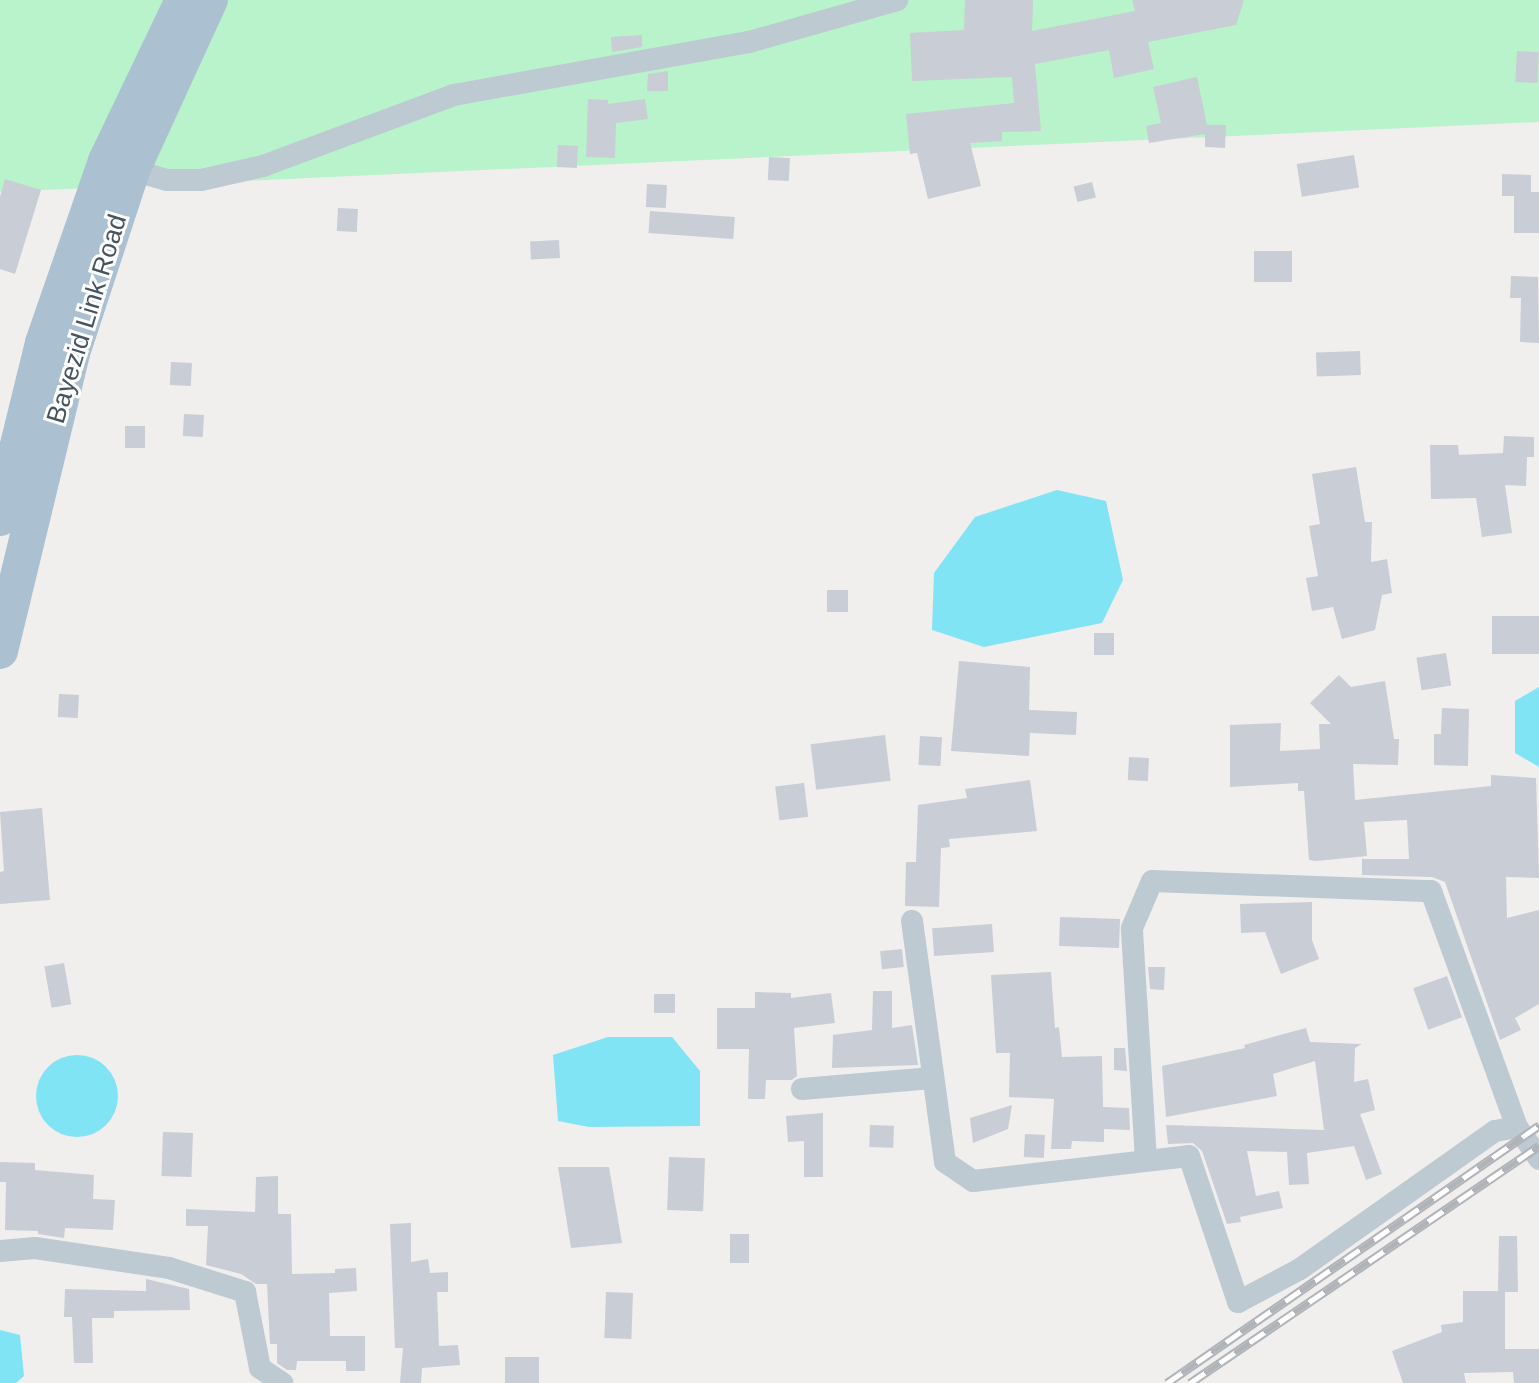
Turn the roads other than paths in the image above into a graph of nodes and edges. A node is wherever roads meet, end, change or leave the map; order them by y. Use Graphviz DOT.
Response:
graph roads {
  1 [pos="183,0"];
  2 [pos="210,0"];
  3 [pos="897,0"];
  4 [pos="132,170"];
  5 [pos="0,518"];
  6 [pos="0,651"];
  7 [pos="912,921"];
  8 [pos="933,1078"];
  9 [pos="802,1089"];
  10 [pos="1517,1127"];
  11 [pos="1539,1159"];
  12 [pos="1146,1160"];
  13 [pos="0,1251"];
  14 [pos="282,1383"];
  1 -- 5 [label="main road, Bayezid Link Road"];
  2 -- 4 [label="main road, Bayezid Link Road"];
  3 -- 4 [label="street"];
  4 -- 6 [label="main road, Bayezid Link Road"];
  7 -- 8 [label="street"];
  8 -- 9 [label="street"];
  8 -- 12 [label="street"];
  10 -- 11 [label="street"];
  10 -- 12 [label="street"];
  10 -- 12 [label="street"];
  13 -- 14 [label="street"];
}
